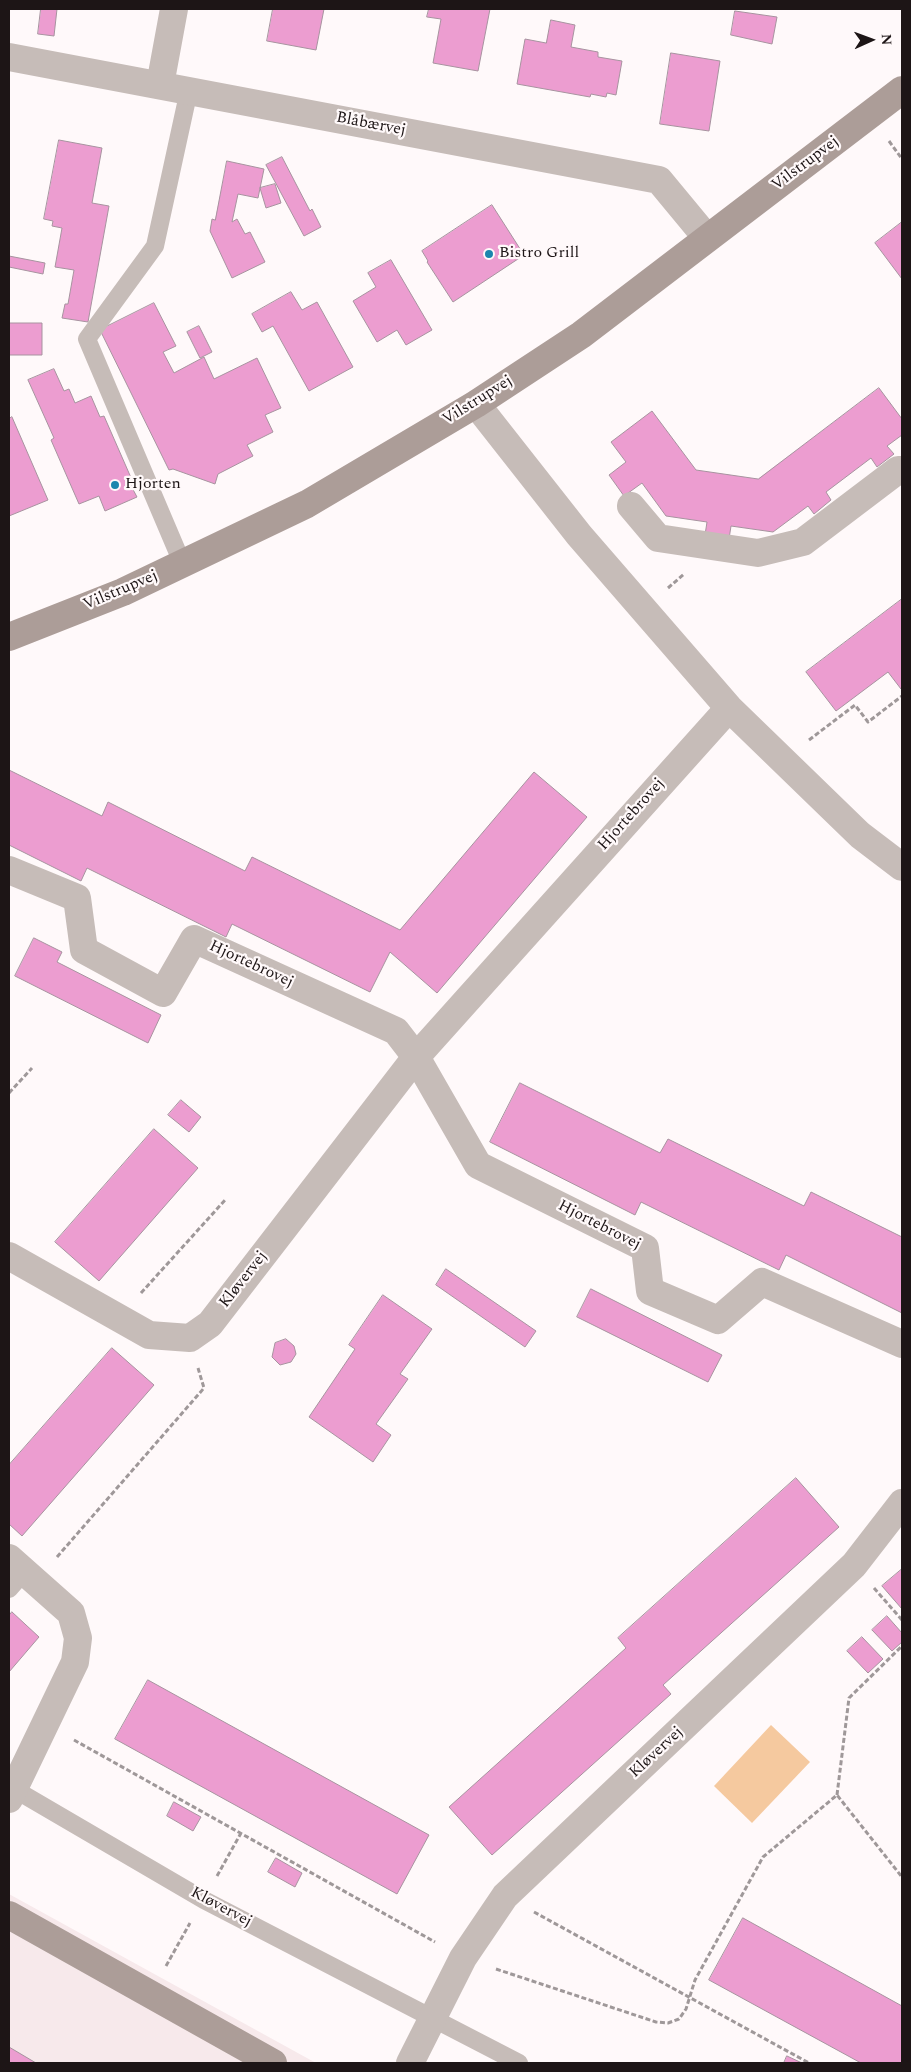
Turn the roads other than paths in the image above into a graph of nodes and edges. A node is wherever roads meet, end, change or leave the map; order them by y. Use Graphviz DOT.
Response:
graph roads {
  1 [pos="174,9"];
  2 [pos="9,57"];
  3 [pos="160,85"];
  4 [pos="189,90"];
  5 [pos="902,90"];
  6 [pos="708,238"];
  7 [pos="476,404"];
  8 [pos="902,470"];
  9 [pos="631,506"];
  10 [pos="183,565"];
  11 [pos="9,637"];
  12 [pos="729,708"];
  13 [pos="902,867"];
  14 [pos="9,870"];
  15 [pos="416,1057"];
  16 [pos="9,1256"];
  17 [pos="902,1344"];
  18 [pos="902,1503"];
  19 [pos="19,1575"];
  20 [pos="11,1794"];
  21 [pos="9,1915"];
  22 [pos="433,2018"];
  23 [pos="273,2063"];
  24 [pos="410,2063"];
  25 [pos="519,2063"];
  1 -- 3 [label="street"];
  2 -- 3 [label="street, Blåbærvej"];
  3 -- 4 [label="street, Blåbærvej"];
  4 -- 6 [label="street, Blåbærvej"];
  4 -- 10 [label="lane"];
  5 -- 6 [label="street, Vilstrupvej"];
  6 -- 7 [label="street, Vilstrupvej"];
  7 -- 10 [label="street, Vilstrupvej"];
  7 -- 12 [label="street"];
  8 -- 9 [label="street"];
  10 -- 11 [label="street, Vilstrupvej"];
  12 -- 13 [label="street"];
  12 -- 15 [label="street, Hjortebrovej"];
  14 -- 15 [label="street, Hjortebrovej"];
  15 -- 16 [label="street, Kløvervej"];
  15 -- 17 [label="street, Hjortebrovej"];
  18 -- 22 [label="street, Kløvervej"];
  19 -- 20 [label="street, Kløvervej"];
  20 -- 22 [label="lane, Kløvervej"];
  21 -- 23 [label="street"];
  22 -- 24 [label="street, Kløvervej"];
  22 -- 25 [label="lane, Kløvervej"];
}
